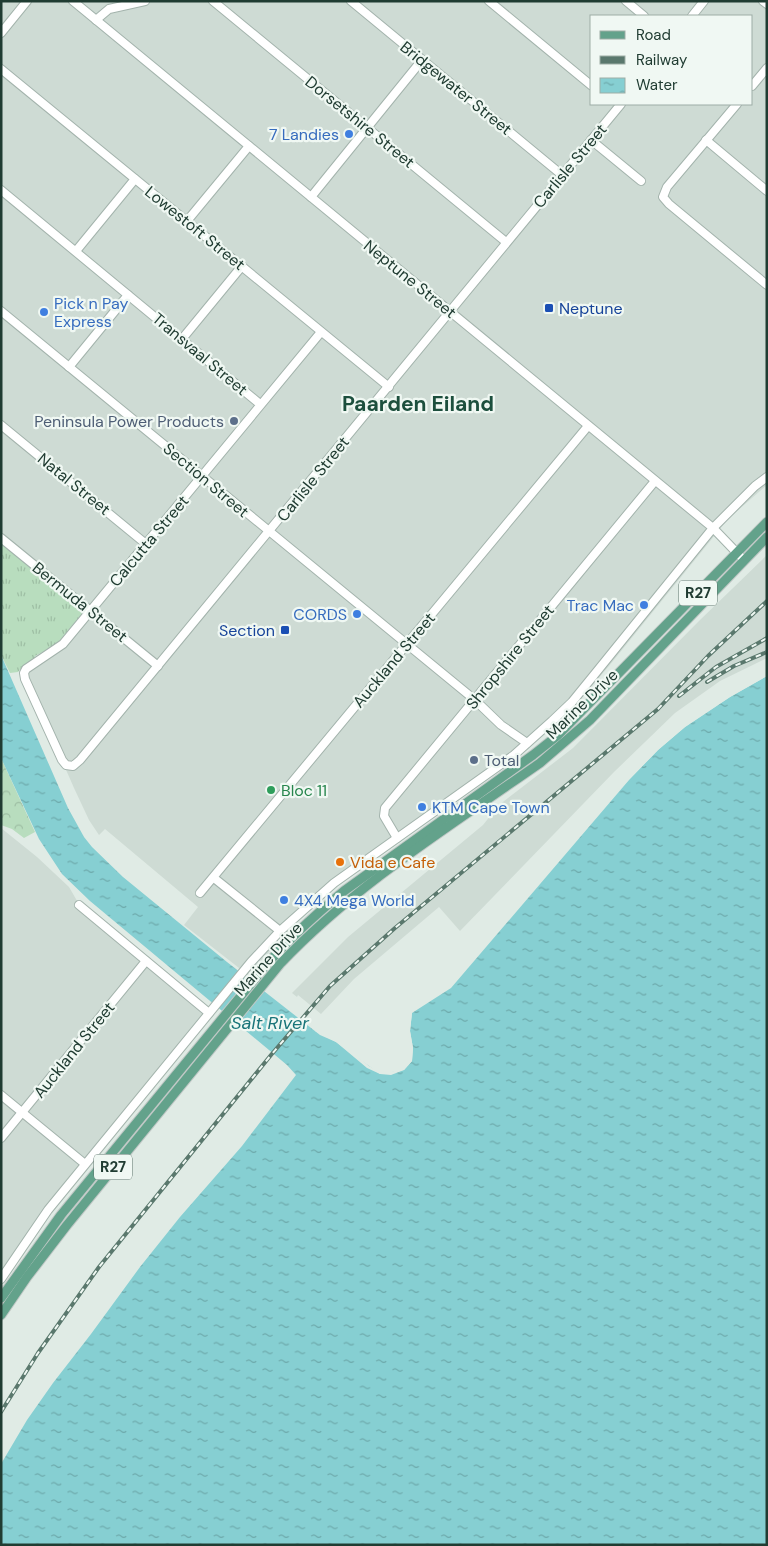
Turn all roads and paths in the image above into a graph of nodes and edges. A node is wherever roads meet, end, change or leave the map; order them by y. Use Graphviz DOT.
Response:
graph roads {
  1 [pos="28,1"];
  2 [pos="73,1"];
  3 [pos="144,1"];
  4 [pos="213,1"];
  5 [pos="351,1"];
  6 [pos="489,1"];
  7 [pos="626,1"];
  8 [pos="704,1"];
  9 [pos="763,1"];
  10 [pos="767,4"];
  11 [pos="643,15"];
  12 [pos="693,15"];
  13 [pos="96,20"];
  14 [pos="1,33"];
  15 [pos="422,60"];
  16 [pos="767,68"];
  17 [pos="1,69"];
  18 [pos="590,84"];
  19 [pos="753,85"];
  20 [pos="617,105"];
  21 [pos="736,105"];
  22 [pos="367,128"];
  23 [pos="591,140"];
  24 [pos="706,140"];
  25 [pos="249,146"];
  26 [pos="562,175"];
  27 [pos="134,179"];
  28 [pos="641,181"];
  29 [pos="1,190"];
  30 [pos="767,190"];
  31 [pos="310,197"];
  32 [pos="187,221"];
  33 [pos="506,242"];
  34 [pos="76,251"];
  35 [pos="242,266"];
  36 [pos="767,285"];
  37 [pos="128,295"];
  38 [pos="1,311"];
  39 [pos="450,312"];
  40 [pos="321,332"];
  41 [pos="182,339"];
  42 [pos="69,367"];
  43 [pos="389,386"];
  44 [pos="260,404"];
  45 [pos="1,424"];
  46 [pos="588,426"];
  47 [pos="202,476"];
  48 [pos="767,477"];
  49 [pos="655,481"];
  50 [pos="767,522"];
  51 [pos="713,528"];
  52 [pos="270,532"];
  53 [pos="767,537"];
  54 [pos="1,538"];
  55 [pos="146,544"];
  56 [pos="738,552"];
  57 [pos="743,560"];
  58 [pos="91,611"];
  59 [pos="407,645"];
  60 [pos="158,666"];
  61 [pos="24,671"];
  62 [pos="475,700"];
  63 [pos="527,744"];
  64 [pos="397,838"];
  65 [pos="214,878"];
  66 [pos="200,893"];
  67 [pos="80,906"];
  68 [pos="280,931"];
  69 [pos="146,961"];
  70 [pos="211,1010"];
  71 [pos="228,1020"];
  72 [pos="1,1094"];
  73 [pos="22,1112"];
  74 [pos="1,1138"];
  75 [pos="85,1164"];
  76 [pos="1,1279"];
  77 [pos="1,1298"];
  78 [pos="1,1315"];
  1 -- 14 [label="street"];
  2 -- 13 [label="street, Neptune Street"];
  3 -- 13 [label="street"];
  4 -- 22 [label="street, Dorsetshire Street"];
  5 -- 15 [label="street, Bridgewater Street"];
  6 -- 18 [label="street"];
  7 -- 11 [label="street"];
  8 -- 12 [label="street"];
  9 -- 10 [label="street"];
  13 -- 25 [label="street, Neptune Street"];
  15 -- 22 [label="street"];
  15 -- 26 [label="street, Bridgewater Street"];
  16 -- 19 [label="street"];
  17 -- 27 [label="street, Lowestoft Street"];
  20 -- 23 [label="street, Carlisle Street"];
  21 -- 24 [label="street"];
  22 -- 31 [label="street"];
  22 -- 33 [label="street, Dorsetshire Street"];
  23 -- 26 [label="street, Carlisle Street"];
  23 -- 28 [label="street"];
  24 -- 30 [label="street"];
  24 -- 36 [label="street"];
  25 -- 31 [label="street, Neptune Street"];
  25 -- 32 [label="street"];
  26 -- 33 [label="street, Carlisle Street"];
  27 -- 32 [label="street, Lowestoft Street"];
  27 -- 34 [label="street"];
  29 -- 34 [label="street, Transvaal Street"];
  31 -- 39 [label="street, Neptune Street"];
  32 -- 35 [label="street, Lowestoft Street"];
  33 -- 39 [label="street, Carlisle Street"];
  34 -- 37 [label="street, Transvaal Street"];
  35 -- 40 [label="street, Lowestoft Street"];
  35 -- 41 [label="street"];
  37 -- 41 [label="street, Transvaal Street"];
  37 -- 42 [label="street"];
  38 -- 42 [label="street, Section Street"];
  39 -- 43 [label="street, Carlisle Street"];
  39 -- 46 [label="street, Neptune Street"];
  40 -- 43 [label="street, Lowestoft Street"];
  40 -- 44 [label="street, Calcutta Street"];
  41 -- 44 [label="street, Transvaal Street"];
  42 -- 47 [label="street, Section Street"];
  43 -- 52 [label="street, Carlisle Street"];
  44 -- 47 [label="street, Calcutta Street"];
  45 -- 55 [label="street, Natal Street"];
  46 -- 49 [label="street, Neptune Street"];
  46 -- 59 [label="street, Auckland Street"];
  47 -- 52 [label="street, Section Street"];
  47 -- 55 [label="street, Calcutta Street"];
  48 -- 51 [label="street"];
  49 -- 51 [label="street, Neptune Street"];
  49 -- 62 [label="street, Shropshire Street"];
  50 -- 56 [label="main road, Marine Drive / R27"];
  51 -- 56 [label="street, Neptune Street"];
  51 -- 63 [label="street"];
  52 -- 59 [label="street, Section Street"];
  52 -- 60 [label="street, Carlisle Street"];
  53 -- 57 [label="main road, Marine Drive / R27"];
  54 -- 58 [label="street, Bermuda Street"];
  55 -- 58 [label="street, Calcutta Street"];
  56 -- 57 [label="street, Neptune Street"];
  56 -- 71 [label="main road, Marine Drive / R27"];
  57 -- 71 [label="main road, Marine Drive / R27"];
  58 -- 60 [label="street, Bermuda Street"];
  58 -- 61 [label="street, Calcutta Street"];
  59 -- 62 [label="street, Section Street"];
  59 -- 65 [label="street, Auckland Street"];
  60 -- 61 [label="street, Carlisle Street"];
  62 -- 63 [label="street, Section Street"];
  62 -- 64 [label="street, Shropshire Street"];
  63 -- 64 [label="street"];
  64 -- 68 [label="street"];
  65 -- 66 [label="street, Auckland Street"];
  65 -- 68 [label="street"];
  67 -- 69 [label="street"];
  68 -- 70 [label="street"];
  69 -- 70 [label="street"];
  69 -- 73 [label="street, Auckland Street"];
  70 -- 75 [label="street"];
  71 -- 77 [label="main road, Marine Drive / R27"];
  71 -- 78 [label="main road, Marine Drive / R27"];
  72 -- 73 [label="street"];
  73 -- 74 [label="street, Auckland Street"];
  73 -- 75 [label="street"];
  75 -- 76 [label="street"];
}
